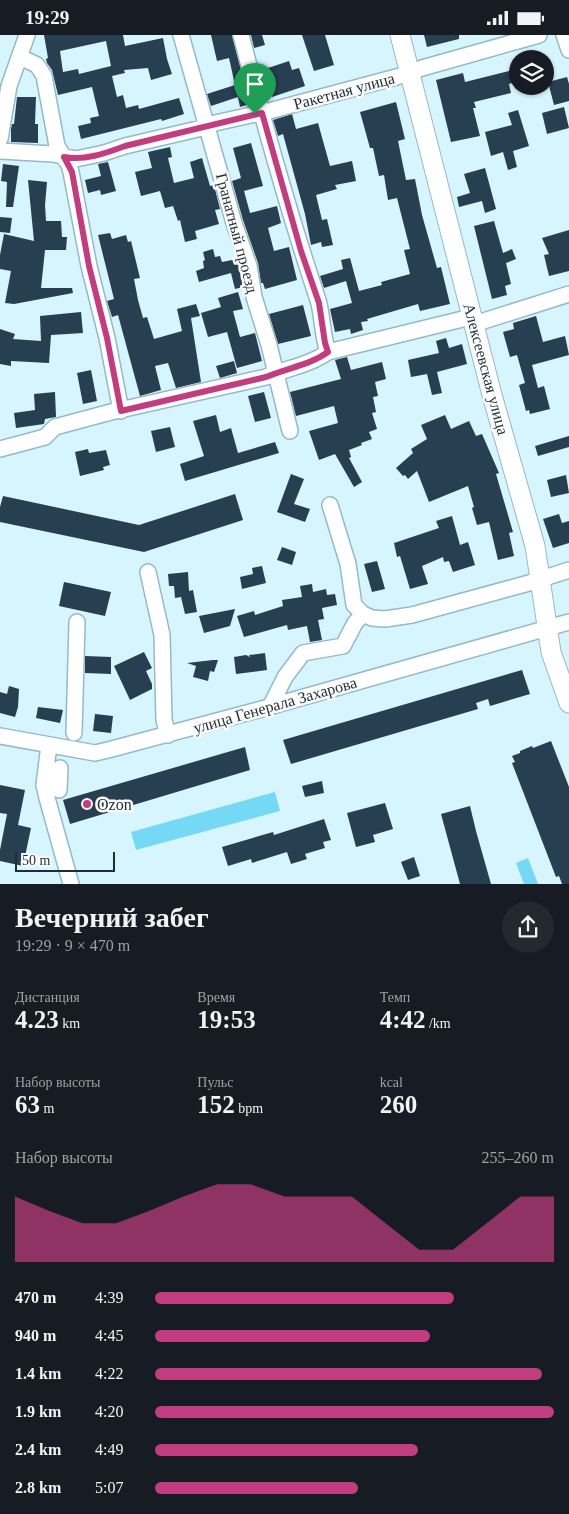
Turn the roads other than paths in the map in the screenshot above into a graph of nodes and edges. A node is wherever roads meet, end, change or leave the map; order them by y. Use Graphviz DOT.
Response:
graph roads {
  1 [pos="27,35"];
  2 [pos="181,35"];
  3 [pos="242,35"];
  4 [pos="400,35"];
  5 [pos="540,35"];
  6 [pos="564,35"];
  7 [pos="569,50"];
  8 [pos="20,57"];
  9 [pos="411,72"];
  10 [pos="262,113"];
  11 [pos="208,126"];
  12 [pos="0,139"];
  13 [pos="0,151"];
  14 [pos="64,157"];
  15 [pos="569,294"];
  16 [pos="473,320"];
  17 [pos="328,352"];
  18 [pos="276,373"];
  19 [pos="121,411"];
  20 [pos="290,431"];
  21 [pos="0,449"];
  22 [pos="330,505"];
  23 [pos="569,570"];
  24 [pos="148,572"];
  25 [pos="540,579"];
  26 [pos="363,614"];
  27 [pos="77,621"];
  28 [pos="569,621"];
  29 [pos="547,628"];
  30 [pos="569,703"];
  31 [pos="270,707"];
  32 [pos="74,733"];
  33 [pos="168,735"];
  34 [pos="0,736"];
  35 [pos="49,745"];
  36 [pos="60,768"];
  37 [pos="58,790"];
  38 [pos="71,884"];
  1 -- 8 [label="street"];
  2 -- 11 [label="street, Гранатный проезд"];
  3 -- 10 [label="street"];
  4 -- 9 [label="street, Алексеевская улица"];
  5 -- 9 [label="street, Ракетная улица"];
  6 -- 7 [label="street"];
  8 -- 12 [label="street"];
  8 -- 14 [label="street"];
  9 -- 10 [label="street, Ракетная улица"];
  9 -- 16 [label="street, Алексеевская улица"];
  10 -- 11 [label="street, Ракетная улица"];
  10 -- 17 [label="street"];
  11 -- 14 [label="street, Ракетная улица"];
  11 -- 18 [label="street, Гранатный проезд"];
  13 -- 14 [label="street, Ракетная улица"];
  14 -- 19 [label="street"];
  15 -- 16 [label="street"];
  16 -- 17 [label="street"];
  16 -- 25 [label="street, Алексеевская улица"];
  17 -- 18 [label="street"];
  18 -- 19 [label="street"];
  18 -- 20 [label="street, Гранатный проезд"];
  19 -- 21 [label="street"];
  22 -- 26 [label="street"];
  23 -- 25 [label="street"];
  24 -- 33 [label="street"];
  25 -- 26 [label="street"];
  25 -- 29 [label="street, Алексеевская улица"];
  26 -- 31 [label="street"];
  27 -- 32 [label="street"];
  28 -- 29 [label="street, улица Генерала Захарова"];
  29 -- 30 [label="street, Алексеевская улица"];
  29 -- 31 [label="street, улица Генерала Захарова"];
  31 -- 33 [label="street, улица Генерала Захарова"];
  33 -- 35 [label="street, улица Генерала Захарова"];
  34 -- 35 [label="street, улица Генерала Захарова"];
  35 -- 38 [label="street"];
  36 -- 37 [label="street"];
}
